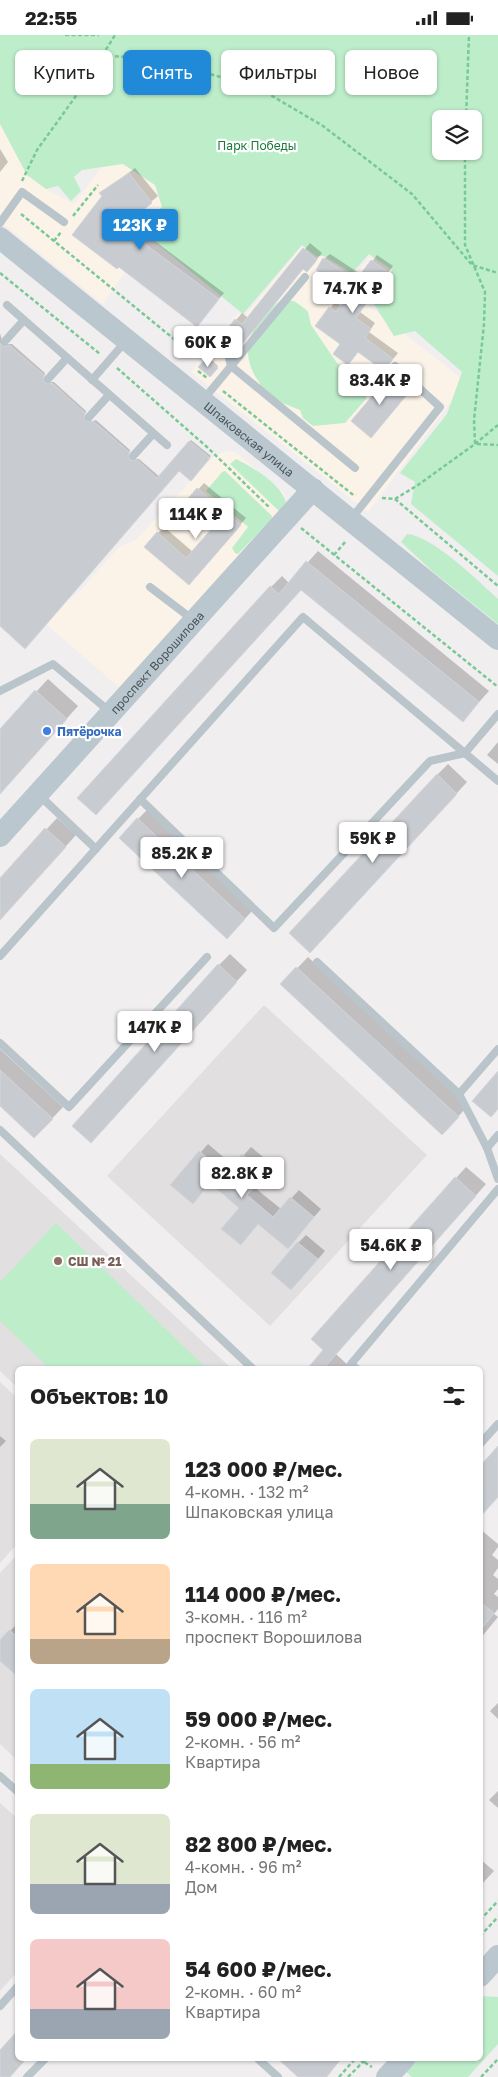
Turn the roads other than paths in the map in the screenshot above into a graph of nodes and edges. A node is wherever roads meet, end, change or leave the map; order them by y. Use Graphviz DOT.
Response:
graph roads {
  1 [pos="0,223"];
  2 [pos="66,223"];
  3 [pos="0,239"];
  4 [pos="305,277"];
  5 [pos="7,305"];
  6 [pos="24,320"];
  7 [pos="126,340"];
  8 [pos="5,341"];
  9 [pos="226,350"];
  10 [pos="67,358"];
  11 [pos="231,366"];
  12 [pos="395,366"];
  13 [pos="48,379"];
  14 [pos="92,380"];
  15 [pos="208,393"];
  16 [pos="109,395"];
  17 [pos="89,417"];
  18 [pos="153,434"];
  19 [pos="166,445"];
  20 [pos="133,456"];
  21 [pos="355,468"];
  22 [pos="313,489"];
  23 [pos="350,520"];
  24 [pos="150,587"];
  25 [pos="194,620"];
  26 [pos="498,639"];
  27 [pos="0,691"];
  28 [pos="110,713"];
  29 [pos="498,714"];
  30 [pos="465,753"];
  31 [pos="498,781"];
  32 [pos="38,795"];
  33 [pos="140,799"];
  34 [pos="0,836"];
  35 [pos="96,849"];
  36 [pos="0,956"];
  37 [pos="207,957"];
  38 [pos="317,961"];
  39 [pos="0,1043"];
  40 [pos="498,1049"];
  41 [pos="459,1094"];
  42 [pos="0,1130"];
  43 [pos="498,1135"];
  44 [pos="487,1148"];
  45 [pos="498,1179"];
  46 [pos="498,1189"];
  47 [pos="250,1366"];
  48 [pos="354,1366"];
  49 [pos="498,1424"];
  50 [pos="483,1440"];
  51 [pos="0,1777"];
  52 [pos="15,1790"];
  53 [pos="498,1956"];
  54 [pos="483,1973"];
  55 [pos="15,1989"];
  56 [pos="0,2006"];
  57 [pos="42,2061"];
  58 [pos="260,2061"];
  59 [pos="402,2061"];
  60 [pos="27,2077"];
  61 [pos="278,2077"];
  62 [pos="387,2077"];
  1 -- 2 [label="lane"];
  3 -- 7 [label="main road, Шпаковская улица"];
  4 -- 11 [label="lane"];
  5 -- 6 [label="lane"];
  6 -- 8 [label="lane"];
  6 -- 10 [label="lane"];
  7 -- 14 [label="lane"];
  7 -- 15 [label="main road, Шпаковская улица"];
  9 -- 11 [label="lane"];
  10 -- 13 [label="lane"];
  10 -- 14 [label="lane"];
  11 -- 15 [label="lane"];
  11 -- 21 [label="lane"];
  12 -- 23 [label="lane"];
  14 -- 16 [label="lane"];
  15 -- 22 [label="main road, Шпаковская улица"];
  16 -- 17 [label="lane"];
  16 -- 18 [label="lane"];
  18 -- 19 [label="lane"];
  18 -- 20 [label="lane"];
  22 -- 23 [label="main road, Шпаковская улица"];
  22 -- 25 [label="main road, проспект Ворошилова"];
  23 -- 26 [label="main road, Шпаковская улица"];
  24 -- 25 [label="lane"];
  25 -- 28 [label="main road, проспект Ворошилова"];
  27 -- 28 [label="lane"];
  28 -- 32 [label="main road, проспект Ворошилова"];
  29 -- 30 [label="lane"];
  30 -- 31 [label="lane"];
  30 -- 33 [label="lane"];
  30 -- 33 [label="lane"];
  32 -- 34 [label="main road, проспект Ворошилова"];
  32 -- 35 [label="lane"];
  33 -- 35 [label="lane"];
  35 -- 36 [label="lane"];
  37 -- 39 [label="lane"];
  38 -- 41 [label="lane"];
  40 -- 41 [label="lane"];
  41 -- 44 [label="lane"];
  42 -- 47 [label="lane"];
  43 -- 44 [label="lane"];
  44 -- 45 [label="lane"];
  46 -- 48 [label="lane"];
  49 -- 50 [label="lane"];
  51 -- 52 [label="lane"];
  53 -- 54 [label="main road"];
  55 -- 56 [label="lane"];
  57 -- 60 [label="lane"];
  58 -- 61 [label="lane"];
  59 -- 62 [label="main road"];
}
